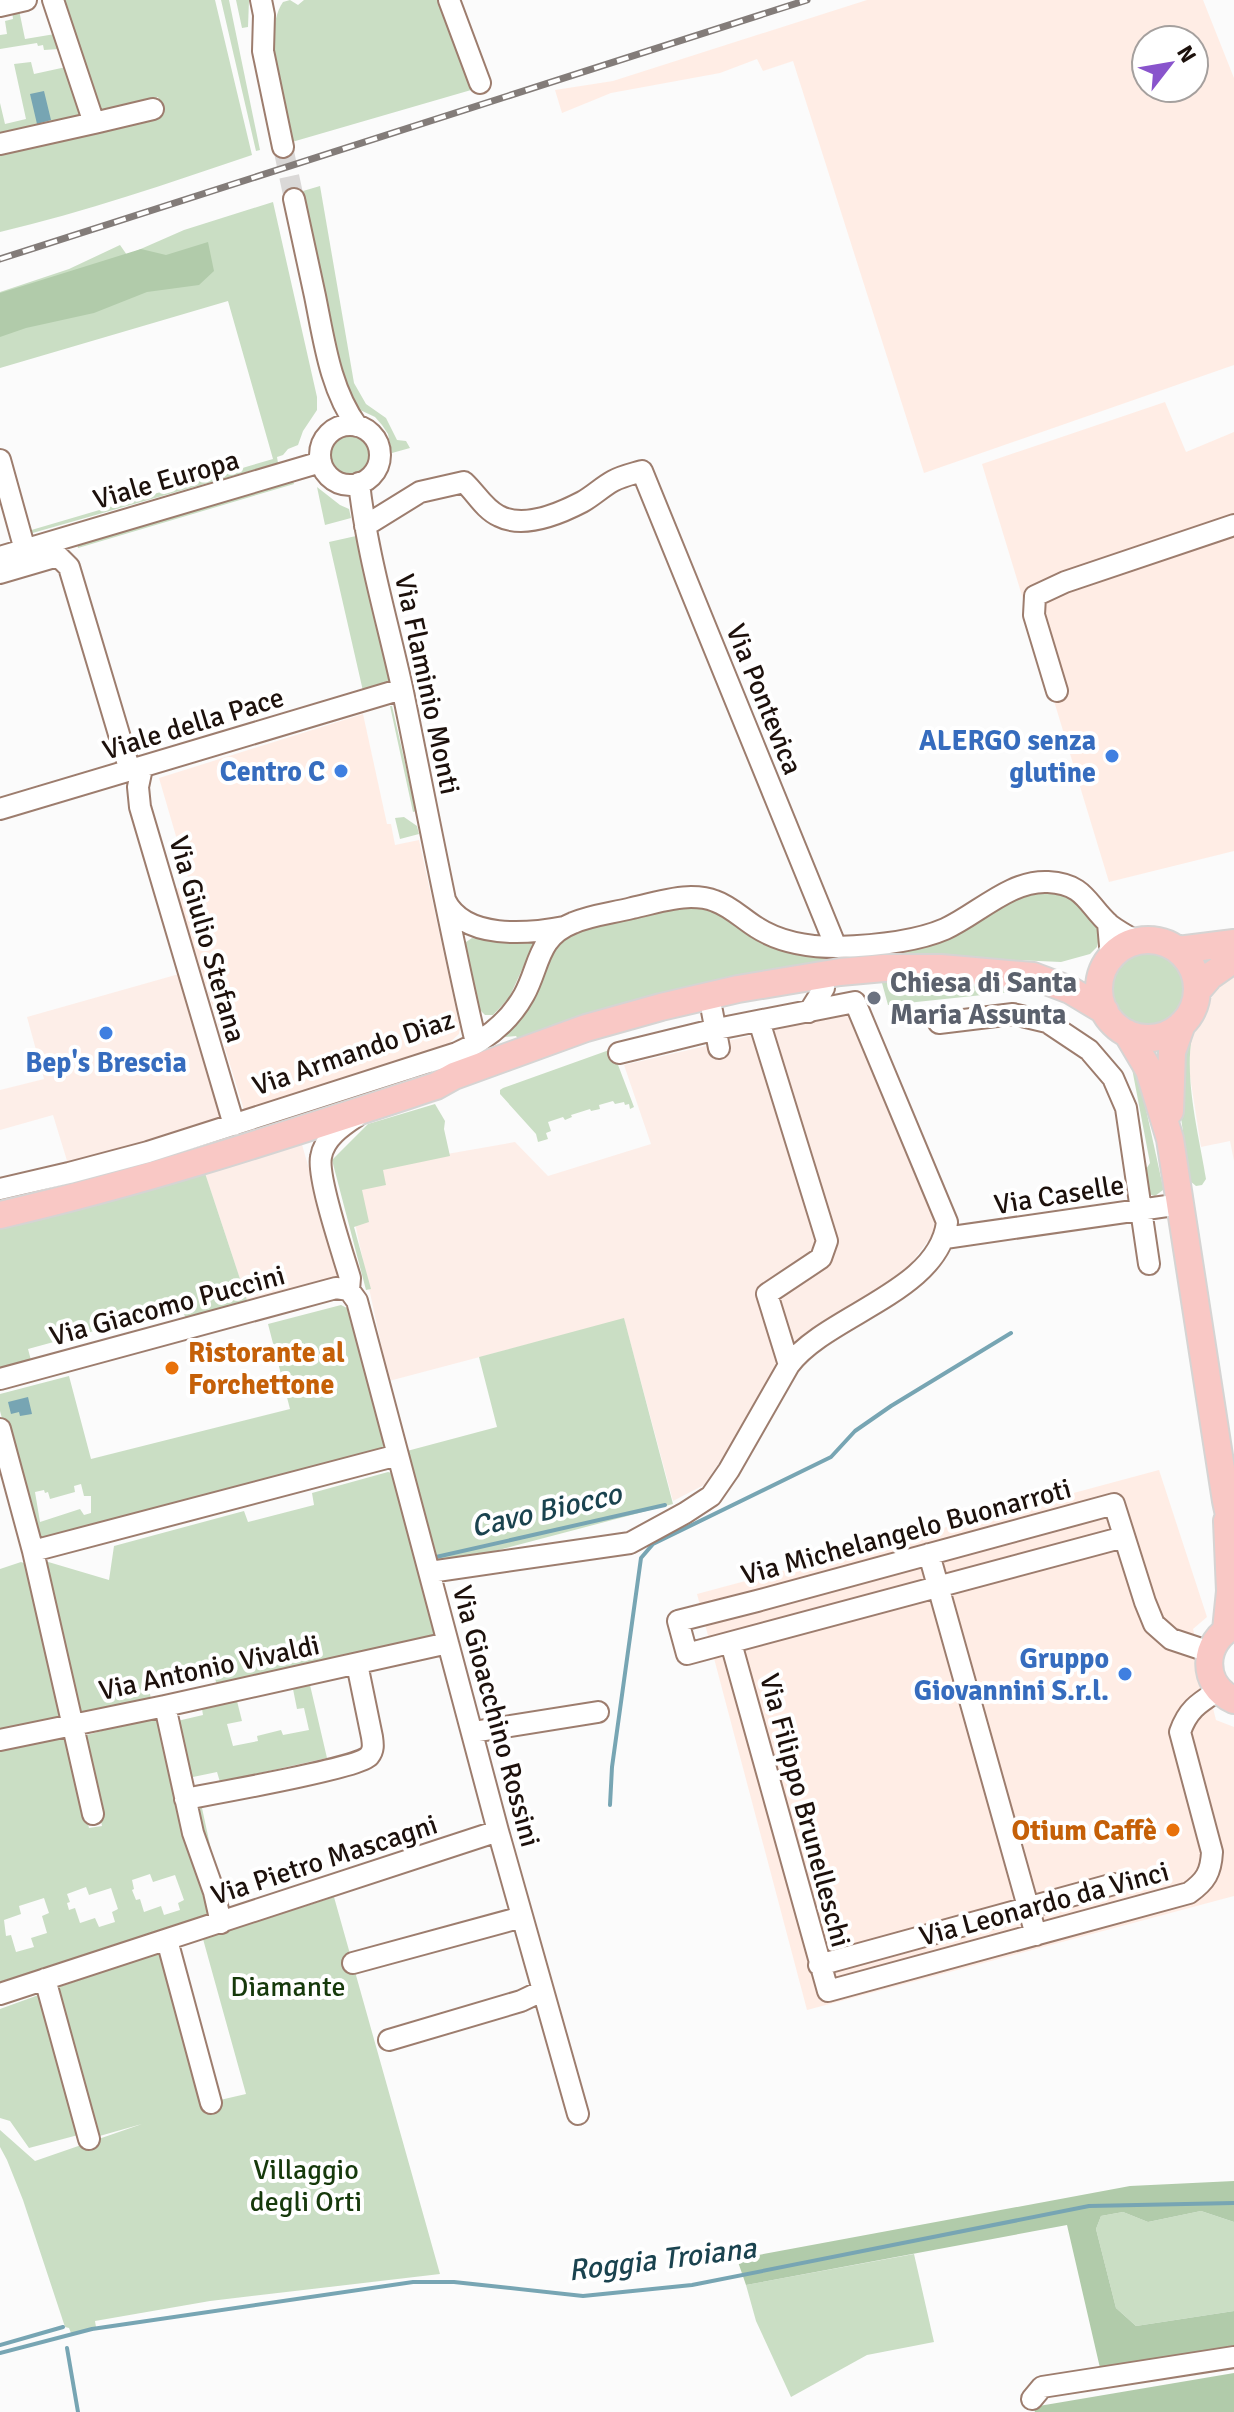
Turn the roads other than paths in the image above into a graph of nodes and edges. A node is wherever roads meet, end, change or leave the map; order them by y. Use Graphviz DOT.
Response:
graph roads {
  1 [pos="26,0"];
  2 [pos="53,0"];
  3 [pos="449,0"];
  4 [pos="266,5"];
  5 [pos="0,6"];
  6 [pos="480,83"];
  7 [pos="153,109"];
  8 [pos="94,123"];
  9 [pos="0,144"];
  10 [pos="283,147"];
  11 [pos="294,199"];
  12 [pos="338,394"];
  13 [pos="357,426"];
  14 [pos="334,429"];
  15 [pos="0,460"];
  16 [pos="321,462"];
  17 [pos="359,483"];
  18 [pos="1234,525"];
  19 [pos="365,526"];
  20 [pos="25,550"];
  21 [pos="0,557"];
  22 [pos="0,573"];
  23 [pos="402,689"];
  24 [pos="1057,691"];
  25 [pos="136,769"];
  26 [pos="0,809"];
  27 [pos="443,896"];
  28 [pos="1108,923"];
  29 [pos="469,925"];
  30 [pos="539,940"];
  31 [pos="1136,941"];
  32 [pos="1234,943"];
  33 [pos="453,945"];
  34 [pos="836,947"];
  35 [pos="1178,950"];
  36 [pos="1109,959"];
  37 [pos="1234,959"];
  38 [pos="918,969"];
  39 [pos="1033,976"];
  40 [pos="824,988"];
  41 [pos="738,989"];
  42 [pos="1197,991"];
  43 [pos="465,995"];
  44 [pos="1105,1011"];
  45 [pos="809,1012"];
  46 [pos="509,1016"];
  47 [pos="759,1021"];
  48 [pos="939,1023"];
  49 [pos="1182,1024"];
  50 [pos="716,1029"];
  51 [pos="1127,1033"];
  52 [pos="476,1043"];
  53 [pos="619,1053"];
  54 [pos="436,1086"];
  55 [pos="370,1107"];
  56 [pos="234,1125"];
  57 [pos="1170,1139"];
  58 [pos="0,1189"];
  59 [pos="1181,1204"];
  60 [pos="1141,1210"];
  61 [pos="0,1215"];
  62 [pos="945,1238"];
  63 [pos="1149,1264"];
  64 [pos="349,1290"];
  65 [pos="789,1365"];
  66 [pos="0,1379"];
  67 [pos="0,1429"];
  68 [pos="398,1455"];
  69 [pos="1226,1501"];
  70 [pos="1124,1537"];
  71 [pos="1234,1538"];
  72 [pos="33,1551"];
  73 [pos="929,1554"];
  74 [pos="430,1572"];
  75 [pos="938,1588"];
  76 [pos="757,1601"];
  77 [pos="1230,1628"];
  78 [pos="766,1634"];
  79 [pos="448,1643"];
  80 [pos="731,1643"];
  81 [pos="1210,1652"];
  82 [pos="357,1664"];
  83 [pos="1226,1695"];
  84 [pos="165,1706"];
  85 [pos="598,1712"];
  86 [pos="74,1725"];
  87 [pos="473,1732"];
  88 [pos="0,1740"];
  89 [pos="185,1799"];
  90 [pos="93,1814"];
  91 [pos="498,1831"];
  92 [pos="1114,1884"];
  93 [pos="1029,1908"];
  94 [pos="522,1917"];
  95 [pos="221,1923"];
  96 [pos="1036,1935"];
  97 [pos="167,1940"];
  98 [pos="353,1963"];
  99 [pos="819,1965"];
  100 [pos="45,1979"];
  101 [pos="542,1991"];
  102 [pos="828,1991"];
  103 [pos="0,1994"];
  104 [pos="389,2040"];
  105 [pos="211,2103"];
  106 [pos="578,2114"];
  107 [pos="89,2139"];
  108 [pos="1234,2357"];
  109 [pos="1032,2399"];
  1 -- 5 [label="street"];
  2 -- 8 [label="street"];
  3 -- 6 [label="street"];
  4 -- 10 [label="street"];
  7 -- 8 [label="street"];
  8 -- 9 [label="street"];
  11 -- 12 [label="street"];
  12 -- 13 [label="street"];
  12 -- 14 [label="street"];
  13 -- 14 [label="street"];
  13 -- 17 [label="street"];
  14 -- 16 [label="street"];
  15 -- 20 [label="street"];
  16 -- 17 [label="street"];
  16 -- 20 [label="street, Viale Europa"];
  17 -- 19 [label="street, Via Flaminio Monti"];
  18 -- 24 [label="street"];
  19 -- 23 [label="street, Via Flaminio Monti"];
  19 -- 34 [label="street, Via Pontevica"];
  20 -- 21 [label="street, Viale Europa"];
  22 -- 25 [label="street, Via Giulio Stefana"];
  23 -- 25 [label="street, Viale della Pace"];
  23 -- 27 [label="street, Via Flaminio Monti"];
  25 -- 26 [label="street, Viale della Pace"];
  25 -- 56 [label="street, Via Giulio Stefana"];
  27 -- 29 [label="street"];
  27 -- 33 [label="street, Via Flaminio Monti"];
  28 -- 31 [label="street"];
  28 -- 34 [label="street"];
  28 -- 36 [label="street"];
  29 -- 30 [label="street"];
  29 -- 33 [label="street"];
  30 -- 34 [label="street"];
  30 -- 46 [label="street, Via Armando Diaz"];
  31 -- 35 [label="main road"];
  31 -- 36 [label="main road"];
  32 -- 35 [label="main road"];
  33 -- 43 [label="street, Via Flaminio Monti"];
  35 -- 42 [label="main road"];
  36 -- 39 [label="main road, Via Armando Diaz"];
  36 -- 44 [label="main road"];
  37 -- 42 [label="main road"];
  38 -- 39 [label="main road, Via Armando Diaz"];
  38 -- 40 [label="main road, Via Armando Diaz"];
  38 -- 41 [label="main road, Via Armando Diaz"];
  39 -- 44 [label="main road, Via Armando Diaz"];
  40 -- 45 [label="street"];
  40 -- 50 [label="main road, Via Armando Diaz"];
  41 -- 50 [label="main road, Via Armando Diaz"];
  41 -- 54 [label="main road, Via Armando Diaz"];
  42 -- 49 [label="main road"];
  43 -- 46 [label="street"];
  43 -- 52 [label="street, Via Flaminio Monti"];
  44 -- 51 [label="main road"];
  45 -- 47 [label="street, Via Armando Diaz"];
  45 -- 62 [label="street, Via Armando Diaz"];
  46 -- 52 [label="street, Via Armando Diaz"];
  47 -- 50 [label="street, Via Armando Diaz"];
  47 -- 65 [label="street"];
  48 -- 60 [label="street"];
  49 -- 51 [label="main road"];
  49 -- 57 [label="main road"];
  50 -- 53 [label="street, Via Armando Diaz"];
  50 -- 54 [label="main road, Via Armando Diaz"];
  51 -- 57 [label="main road"];
  52 -- 56 [label="street, Via Armando Diaz"];
  54 -- 55 [label="main road, Via Armando Diaz"];
  55 -- 61 [label="main road, Via Armando Diaz"];
  55 -- 64 [label="street, Via Gioacchino Rossini"];
  56 -- 58 [label="street, Via Armando Diaz"];
  57 -- 59 [label="main road"];
  59 -- 60 [label="street, Via Caselle"];
  59 -- 69 [label="main road"];
  60 -- 62 [label="street, Via Caselle"];
  60 -- 63 [label="street"];
  62 -- 65 [label="street"];
  64 -- 66 [label="street, Via Giacomo Puccini"];
  64 -- 68 [label="street, Via Gioacchino Rossini"];
  65 -- 74 [label="street"];
  67 -- 72 [label="street"];
  68 -- 72 [label="street"];
  68 -- 74 [label="street, Via Gioacchino Rossini"];
  69 -- 71 [label="main road"];
  69 -- 77 [label="main road"];
  70 -- 73 [label="street, Via Michelangelo Buonarroti"];
  70 -- 75 [label="street"];
  70 -- 81 [label="street, Via Michelangelo Buonarroti"];
  72 -- 86 [label="street"];
  73 -- 75 [label="street"];
  73 -- 76 [label="street, Via Michelangelo Buonarroti"];
  74 -- 79 [label="street, Via Gioacchino Rossini"];
  75 -- 78 [label="street"];
  75 -- 93 [label="street"];
  76 -- 78 [label="street"];
  76 -- 80 [label="street, Via Michelangelo Buonarroti"];
  77 -- 81 [label="main road"];
  78 -- 80 [label="street"];
  79 -- 82 [label="street, Via Antonio Vivaldi"];
  79 -- 87 [label="street, Via Gioacchino Rossini"];
  80 -- 99 [label="street, Via Filippo Brunelleschi"];
  81 -- 83 [label="main road"];
  82 -- 84 [label="street, Via Antonio Vivaldi"];
  82 -- 89 [label="street, Via Antonio Vivaldi"];
  83 -- 96 [label="street, Via Leonardo da Vinci"];
  84 -- 86 [label="street, Via Antonio Vivaldi"];
  84 -- 89 [label="street"];
  85 -- 87 [label="street"];
  86 -- 88 [label="street, Via Antonio Vivaldi"];
  86 -- 90 [label="street, Via Antonio Vivaldi"];
  87 -- 91 [label="street, Via Gioacchino Rossini"];
  89 -- 95 [label="street"];
  91 -- 94 [label="street, Via Gioacchino Rossini"];
  91 -- 95 [label="street, Via Pietro Mascagni"];
  92 -- 93 [label="street, Via Leonardo da Vinci"];
  93 -- 96 [label="street"];
  93 -- 99 [label="street, Via Leonardo da Vinci"];
  94 -- 98 [label="street"];
  94 -- 101 [label="street, Via Gioacchino Rossini"];
  95 -- 97 [label="street, Via Pietro Mascagni"];
  96 -- 102 [label="street, Via Leonardo da Vinci"];
  97 -- 100 [label="street, Via Pietro Mascagni"];
  97 -- 105 [label="street"];
  99 -- 102 [label="street, Via Filippo Brunelleschi"];
  100 -- 103 [label="street, Via Pietro Mascagni"];
  100 -- 107 [label="street"];
  101 -- 104 [label="street"];
  101 -- 106 [label="street, Via Gioacchino Rossini"];
  108 -- 109 [label="street"];
}
